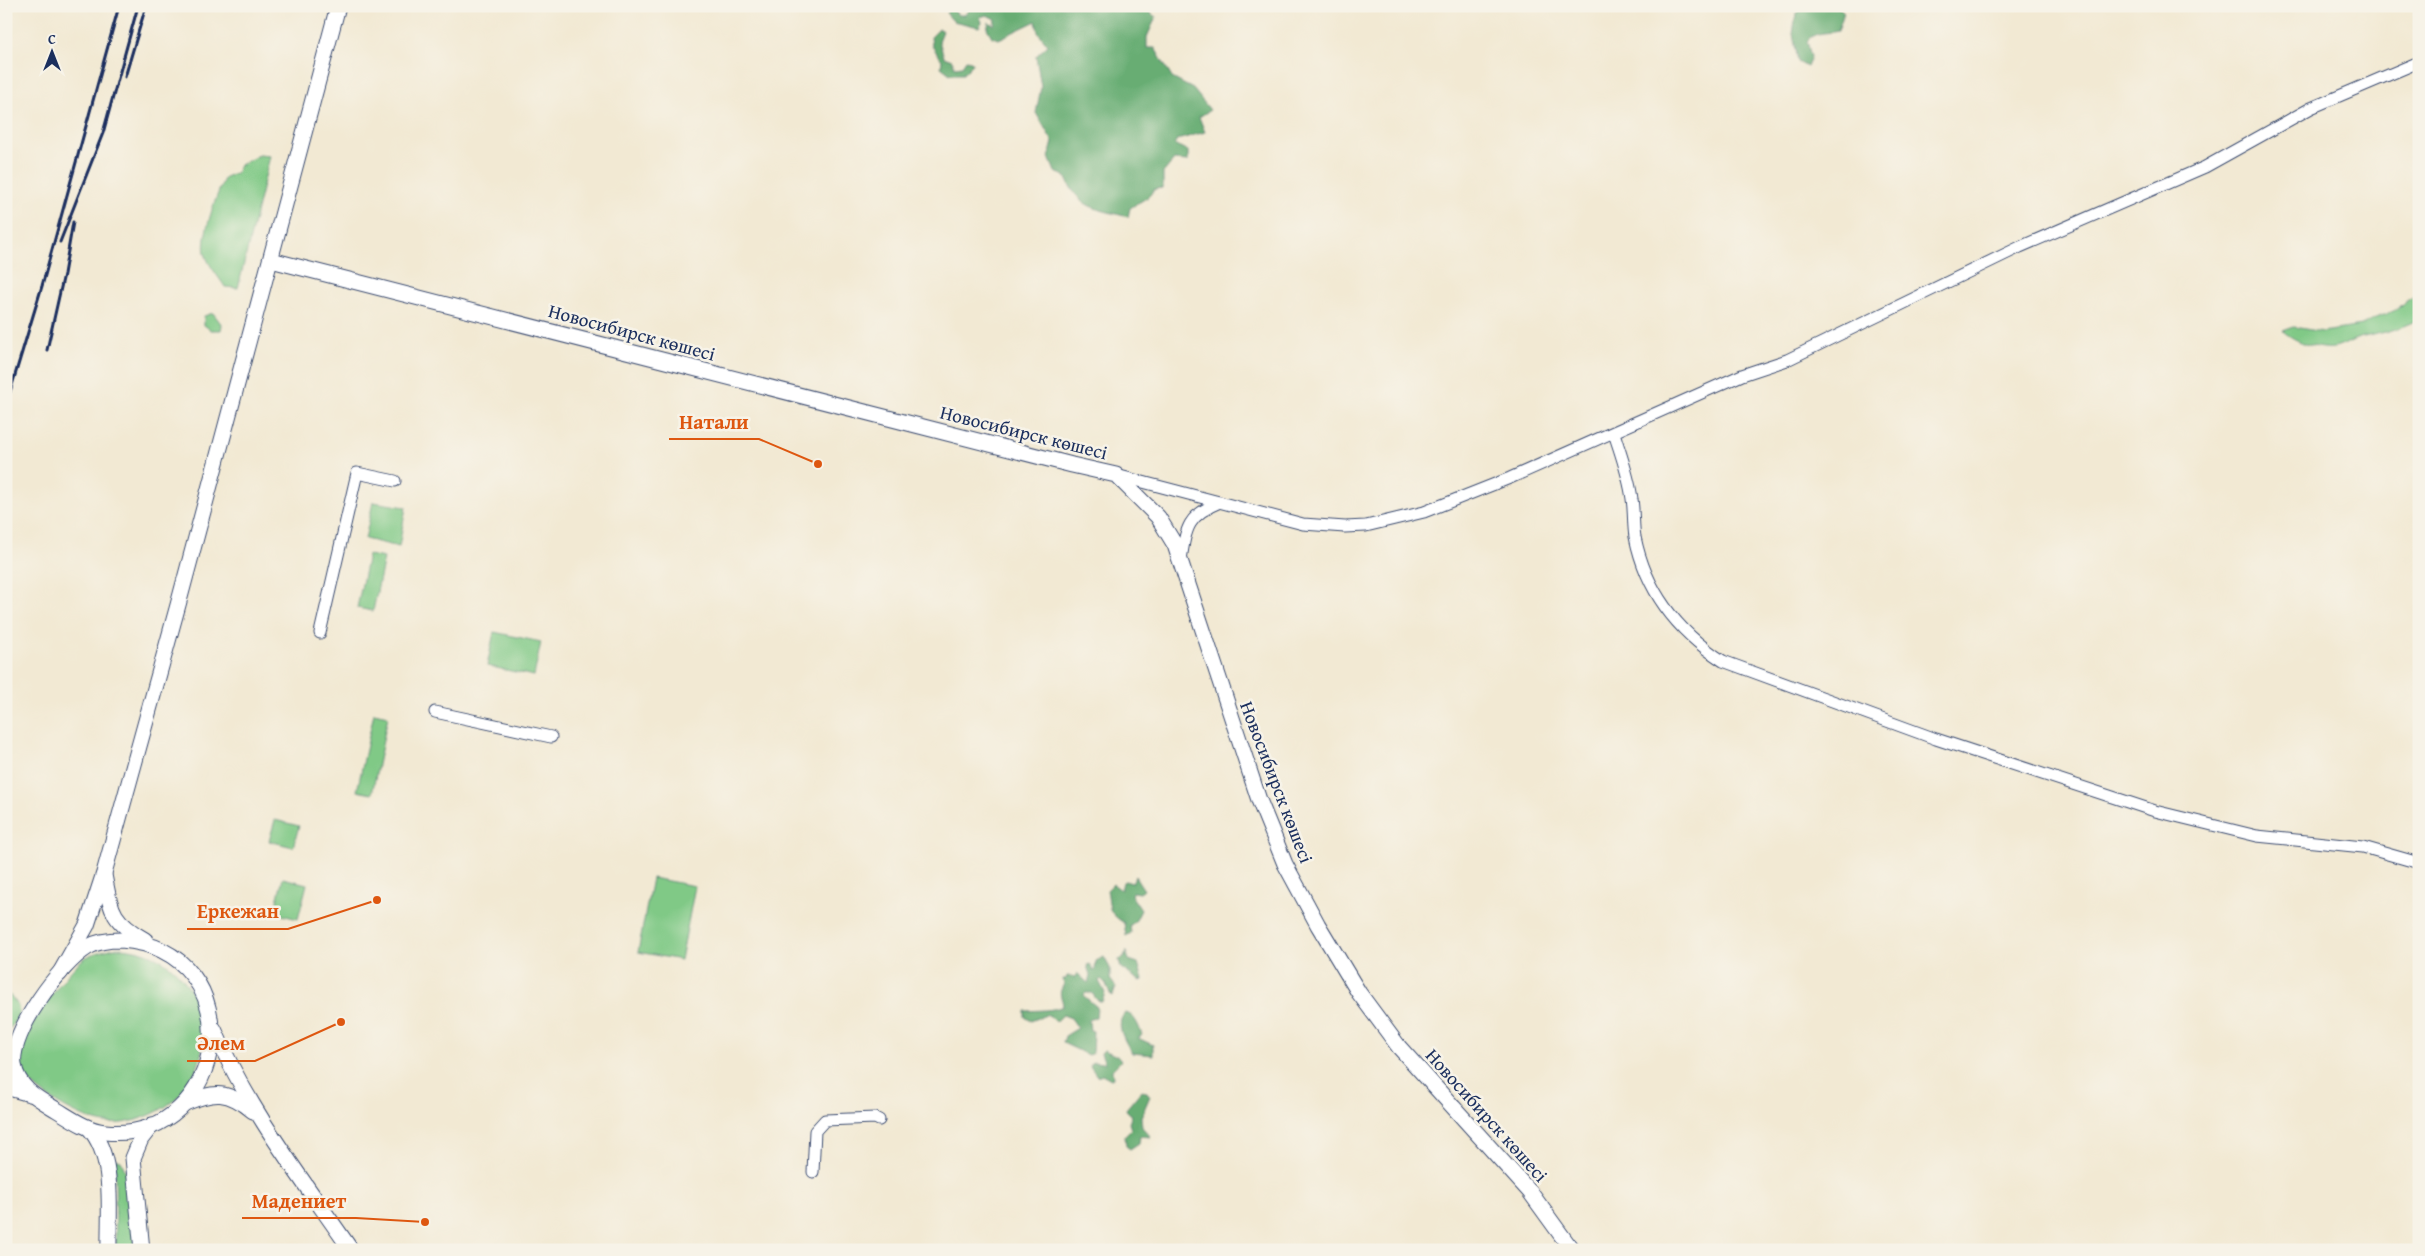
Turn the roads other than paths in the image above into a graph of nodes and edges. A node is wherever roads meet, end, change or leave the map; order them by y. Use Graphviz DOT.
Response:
graph roads {
  1 [pos="338,6"];
  2 [pos="2419,62"];
  3 [pos="271,260"];
  4 [pos="1614,433"];
  5 [pos="1116,475"];
  6 [pos="395,481"];
  7 [pos="1220,502"];
  8 [pos="1182,560"];
  9 [pos="320,633"];
  10 [pos="435,712"];
  11 [pos="551,737"];
  12 [pos="2419,864"];
  13 [pos="104,873"];
  14 [pos="152,945"];
  15 [pos="60,973"];
  16 [pos="34,1008"];
  17 [pos="212,1025"];
  18 [pos="6,1041"];
  19 [pos="6,1087"];
  20 [pos="30,1094"];
  21 [pos="182,1105"];
  22 [pos="262,1118"];
  23 [pos="879,1120"];
  24 [pos="152,1125"];
  25 [pos="89,1128"];
  26 [pos="813,1172"];
  27 [pos="109,1250"];
  28 [pos="142,1250"];
  29 [pos="351,1250"];
  30 [pos="1572,1250"];
  1 -- 3 [label="main road"];
  2 -- 4 [label="street"];
  3 -- 5 [label="main road, Новосибирск көшесі"];
  3 -- 13 [label="main road"];
  4 -- 7 [label="street"];
  4 -- 12 [label="street"];
  5 -- 7 [label="street"];
  5 -- 8 [label="main road, Новосибирск көшесі"];
  6 -- 9 [label="street"];
  7 -- 8 [label="street"];
  8 -- 30 [label="main road, Новосибирск көшесі"];
  10 -- 11 [label="street"];
  13 -- 14 [label="main road"];
  13 -- 15 [label="main road"];
  14 -- 15 [label="main road"];
  14 -- 17 [label="main road"];
  15 -- 16 [label="main road"];
  16 -- 18 [label="main road"];
  16 -- 20 [label="main road"];
  17 -- 21 [label="main road"];
  17 -- 22 [label="main road"];
  19 -- 20 [label="main road"];
  20 -- 25 [label="main road"];
  21 -- 22 [label="main road"];
  21 -- 24 [label="main road"];
  22 -- 29 [label="main road"];
  23 -- 26 [label="street"];
  24 -- 25 [label="main road"];
  24 -- 28 [label="main road"];
  25 -- 27 [label="main road"];
}
